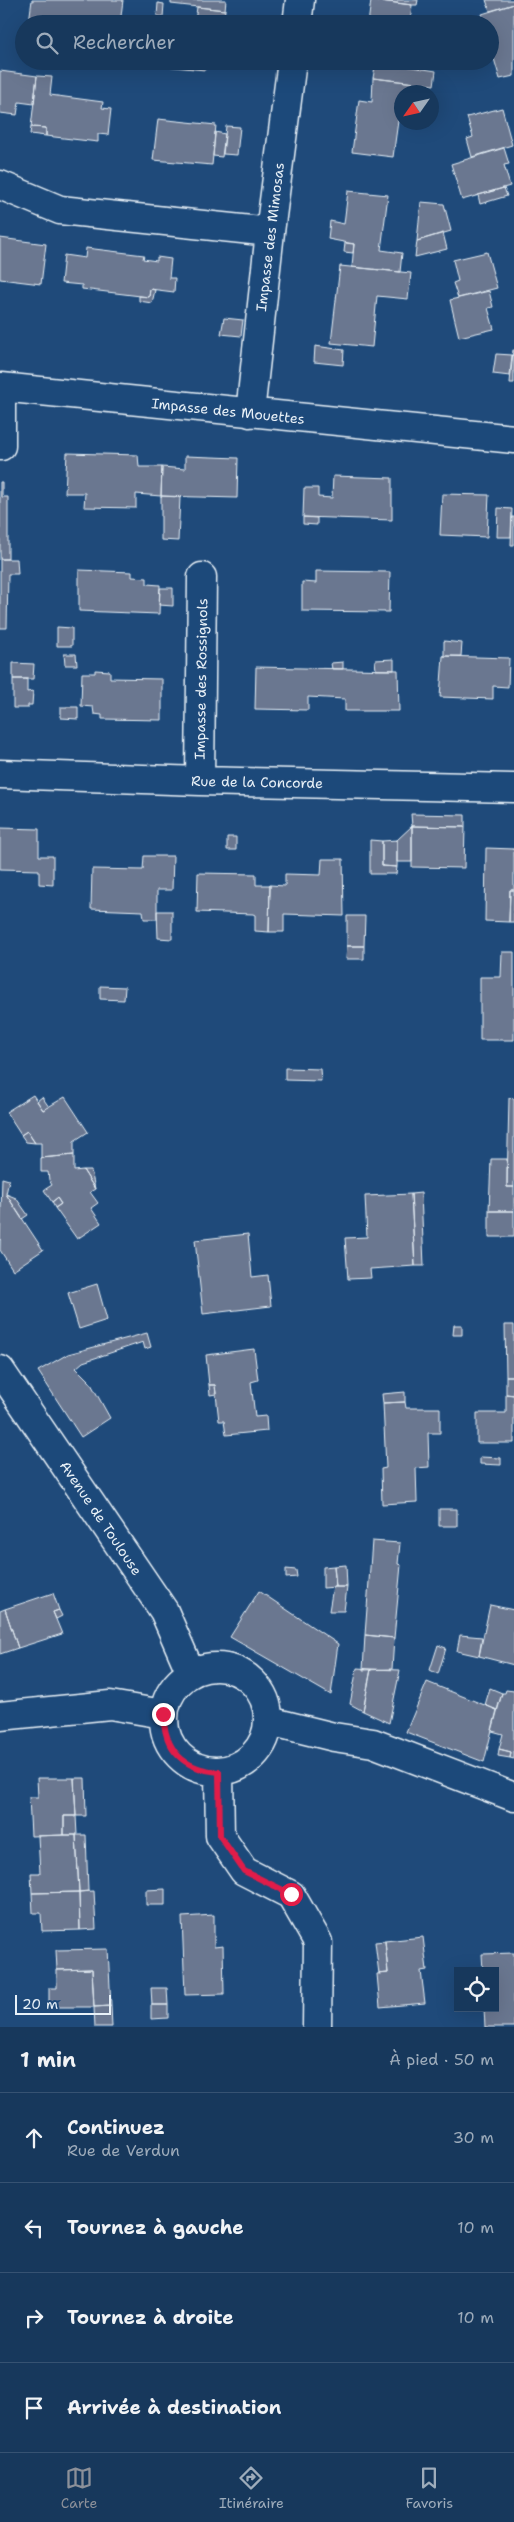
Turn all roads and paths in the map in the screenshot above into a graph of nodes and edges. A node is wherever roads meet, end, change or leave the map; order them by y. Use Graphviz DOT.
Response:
graph roads {
  1 [pos="300,0"];
  2 [pos="298,15"];
  3 [pos="291,70"];
  4 [pos="0,185"];
  5 [pos="270,232"];
  6 [pos="250,413"];
  7 [pos="514,439"];
  8 [pos="1,446"];
  9 [pos="202,577"];
  10 [pos="0,774"];
  11 [pos="200,781"];
  12 [pos="514,788"];
  13 [pos="0,1370"];
  14 [pos="191,1673"];
  15 [pos="163,1714"];
  16 [pos="0,1716"];
  17 [pos="269,1721"];
  18 [pos="219,1772"];
  19 [pos="514,1797"];
  20 [pos="317,2027"];
  1 -- 2 [label="street"];
  3 -- 5 [label="street, Impasse des Mimosas"];
  4 -- 5 [label="street"];
  5 -- 6 [label="street, Impasse des Mimosas"];
  6 -- 7 [label="street, Impasse des Mouettes"];
  6 -- 8 [label="street, Impasse des Mouettes"];
  9 -- 11 [label="street, Impasse des Rossignols"];
  10 -- 11 [label="street, Rue de la Concorde"];
  11 -- 12 [label="street, Rue de la Concorde"];
  13 -- 14 [label="street, Avenue de Toulouse"];
  14 -- 15 [label="street"];
  14 -- 17 [label="street"];
  15 -- 16 [label="street"];
  15 -- 18 [label="street"];
  17 -- 18 [label="street"];
  17 -- 19 [label="street"];
  18 -- 20 [label="street"];
}
